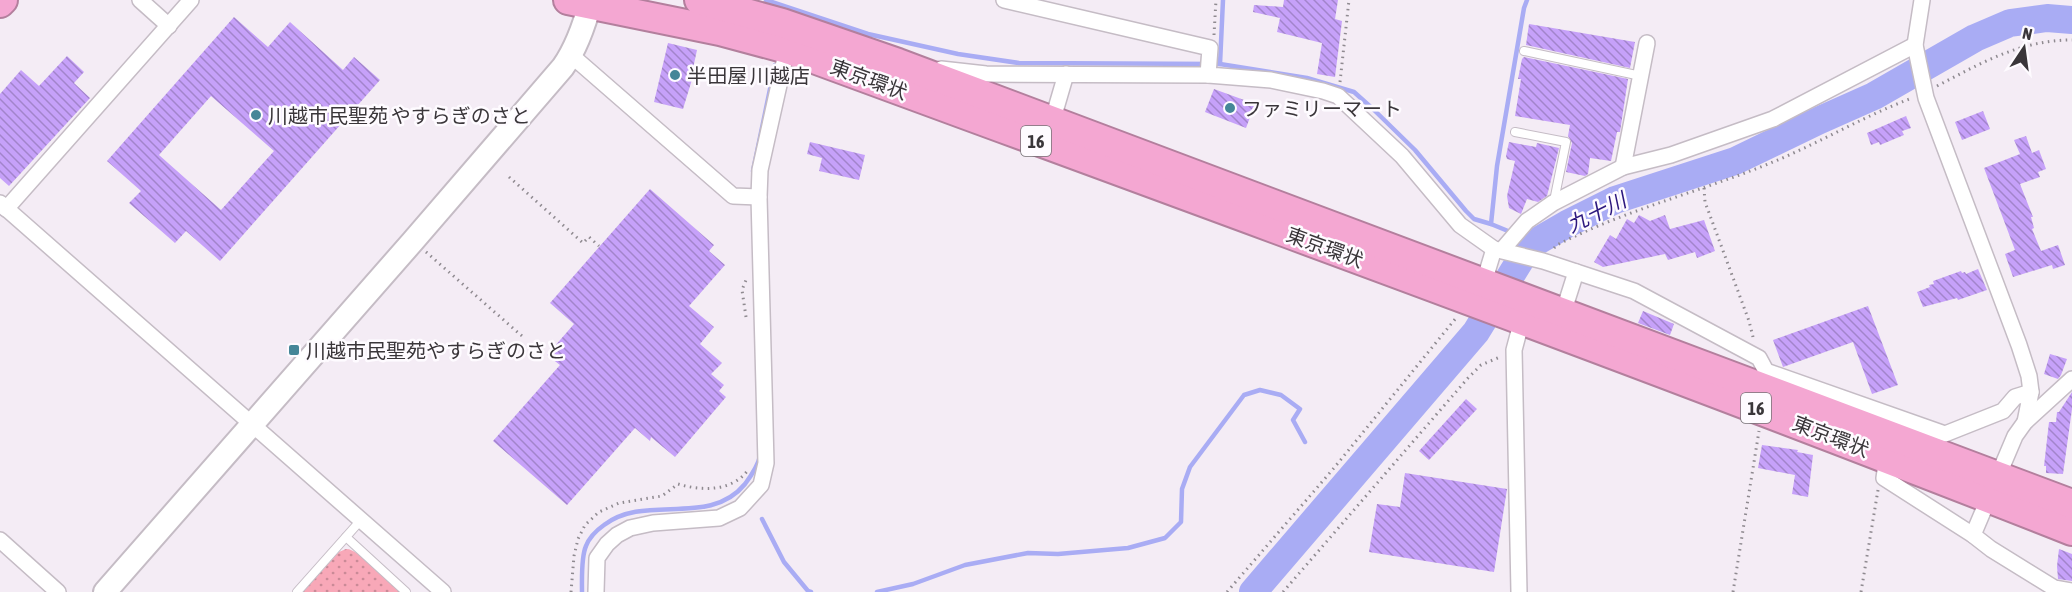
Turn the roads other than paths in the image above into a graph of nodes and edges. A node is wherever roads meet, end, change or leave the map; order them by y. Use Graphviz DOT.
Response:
graph roads {
  1 [pos="141,0"];
  2 [pos="190,0"];
  3 [pos="1004,0"];
  4 [pos="1922,0"];
  5 [pos="583,1"];
  6 [pos="715,2"];
  7 [pos="169,26"];
  8 [pos="1647,43"];
  9 [pos="1915,45"];
  10 [pos="787,49"];
  11 [pos="1524,51"];
  12 [pos="572,55"];
  13 [pos="898,63"];
  14 [pos="1066,74"];
  15 [pos="1208,75"];
  16 [pos="1641,76"];
  17 [pos="1052,122"];
  18 [pos="1515,132"];
  19 [pos="1623,167"];
  20 [pos="753,197"];
  21 [pos="1553,203"];
  22 [pos="3,206"];
  23 [pos="1498,250"];
  24 [pos="1576,272"];
  25 [pos="1476,295"];
  26 [pos="1563,313"];
  27 [pos="1522,320"];
  28 [pos="2072,379"];
  29 [pos="1765,383"];
  30 [pos="2031,392"];
  31 [pos="2025,422"];
  32 [pos="252,424"];
  33 [pos="1886,468"];
  34 [pos="1993,487"];
  35 [pos="2072,504"];
  36 [pos="361,520"];
  37 [pos="2072,531"];
  38 [pos="1973,535"];
  39 [pos="346,537"];
  40 [pos="0,540"];
  41 [pos="2053,590"];
  42 [pos="2072,591"];
  43 [pos="58,592"];
  44 [pos="105,592"];
  45 [pos="297,592"];
  46 [pos="406,592"];
  47 [pos="443,592"];
  48 [pos="596,592"];
  49 [pos="1519,592"];
  1 -- 7 [label="street"];
  2 -- 7 [label="street"];
  3 -- 15 [label="street"];
  4 -- 9 [label="street"];
  5 -- 10 [label="highway, 東京環状 / 16"];
  5 -- 12 [label="street"];
  6 -- 13 [label="highway, 東京環状 / 16"];
  7 -- 22 [label="street"];
  8 -- 16 [label="street"];
  9 -- 19 [label="street"];
  9 -- 30 [label="street"];
  10 -- 20 [label="street"];
  10 -- 25 [label="highway, 東京環状 / 16"];
  11 -- 16 [label="lane"];
  12 -- 20 [label="street"];
  12 -- 32 [label="street"];
  13 -- 14 [label="street"];
  13 -- 17 [label="highway, 東京環状 / 16"];
  14 -- 15 [label="street"];
  14 -- 17 [label="street"];
  15 -- 23 [label="street"];
  16 -- 19 [label="street"];
  17 -- 25 [label="highway, 東京環状 / 16"];
  18 -- 21 [label="lane"];
  19 -- 21 [label="street"];
  20 -- 48 [label="street"];
  21 -- 23 [label="street"];
  22 -- 32 [label="street"];
  23 -- 24 [label="street"];
  23 -- 25 [label="street"];
  24 -- 26 [label="street"];
  24 -- 29 [label="street"];
  25 -- 26 [label="highway, 東京環状 / 16"];
  25 -- 27 [label="highway, 東京環状 / 16"];
  26 -- 29 [label="highway, 東京環状 / 16"];
  27 -- 29 [label="highway, 東京環状 / 16"];
  27 -- 49 [label="street"];
  28 -- 31 [label="street"];
  29 -- 30 [label="street"];
  29 -- 33 [label="highway, 東京環状 / 16"];
  29 -- 34 [label="highway, 東京環状 / 16"];
  30 -- 31 [label="street"];
  31 -- 34 [label="street"];
  32 -- 36 [label="street"];
  32 -- 44 [label="street"];
  33 -- 34 [label="highway, 東京環状 / 16"];
  33 -- 38 [label="street"];
  34 -- 35 [label="highway, 東京環状 / 16"];
  34 -- 37 [label="highway, 東京環状 / 16"];
  34 -- 38 [label="street"];
  36 -- 39 [label="lane"];
  36 -- 47 [label="street"];
  38 -- 41 [label="street"];
  39 -- 45 [label="lane"];
  39 -- 46 [label="lane"];
  40 -- 43 [label="street"];
  41 -- 42 [label="street"];
}
